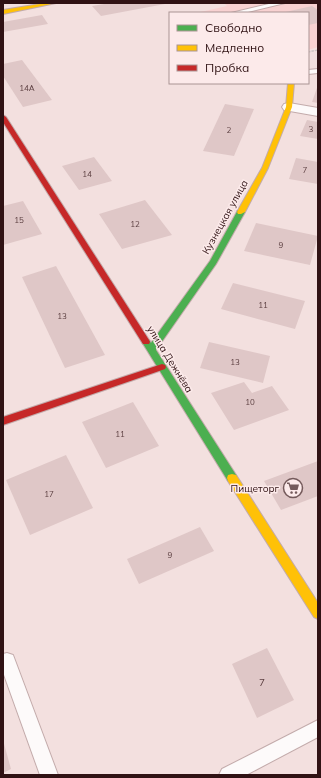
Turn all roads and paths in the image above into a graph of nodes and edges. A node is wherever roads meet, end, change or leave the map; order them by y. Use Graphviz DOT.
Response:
graph roads {
  1 [pos="54,3"];
  2 [pos="282,3"];
  3 [pos="3,12"];
  4 [pos="239,12"];
  5 [pos="291,84"];
  6 [pos="289,107"];
  7 [pos="318,112"];
  8 [pos="3,116"];
  9 [pos="152,350"];
  10 [pos="162,367"];
  11 [pos="3,421"];
  12 [pos="318,613"];
  13 [pos="3,662"];
  14 [pos="318,728"];
  15 [pos="49,775"];
  16 [pos="228,775"];
  1 -- 3 [label="street"];
  2 -- 4 [label="lane"];
  5 -- 6 [label="street, Кузнецкая улица"];
  6 -- 7 [label="street"];
  6 -- 9 [label="street, Кузнецкая улица"];
  8 -- 9 [label="street, улица Дежнёва"];
  9 -- 10 [label="street, улица Дежнёва"];
  10 -- 11 [label="street"];
  10 -- 12 [label="street, улица Дежнёва"];
  13 -- 15 [label="lane"];
  14 -- 16 [label="lane"];
}
